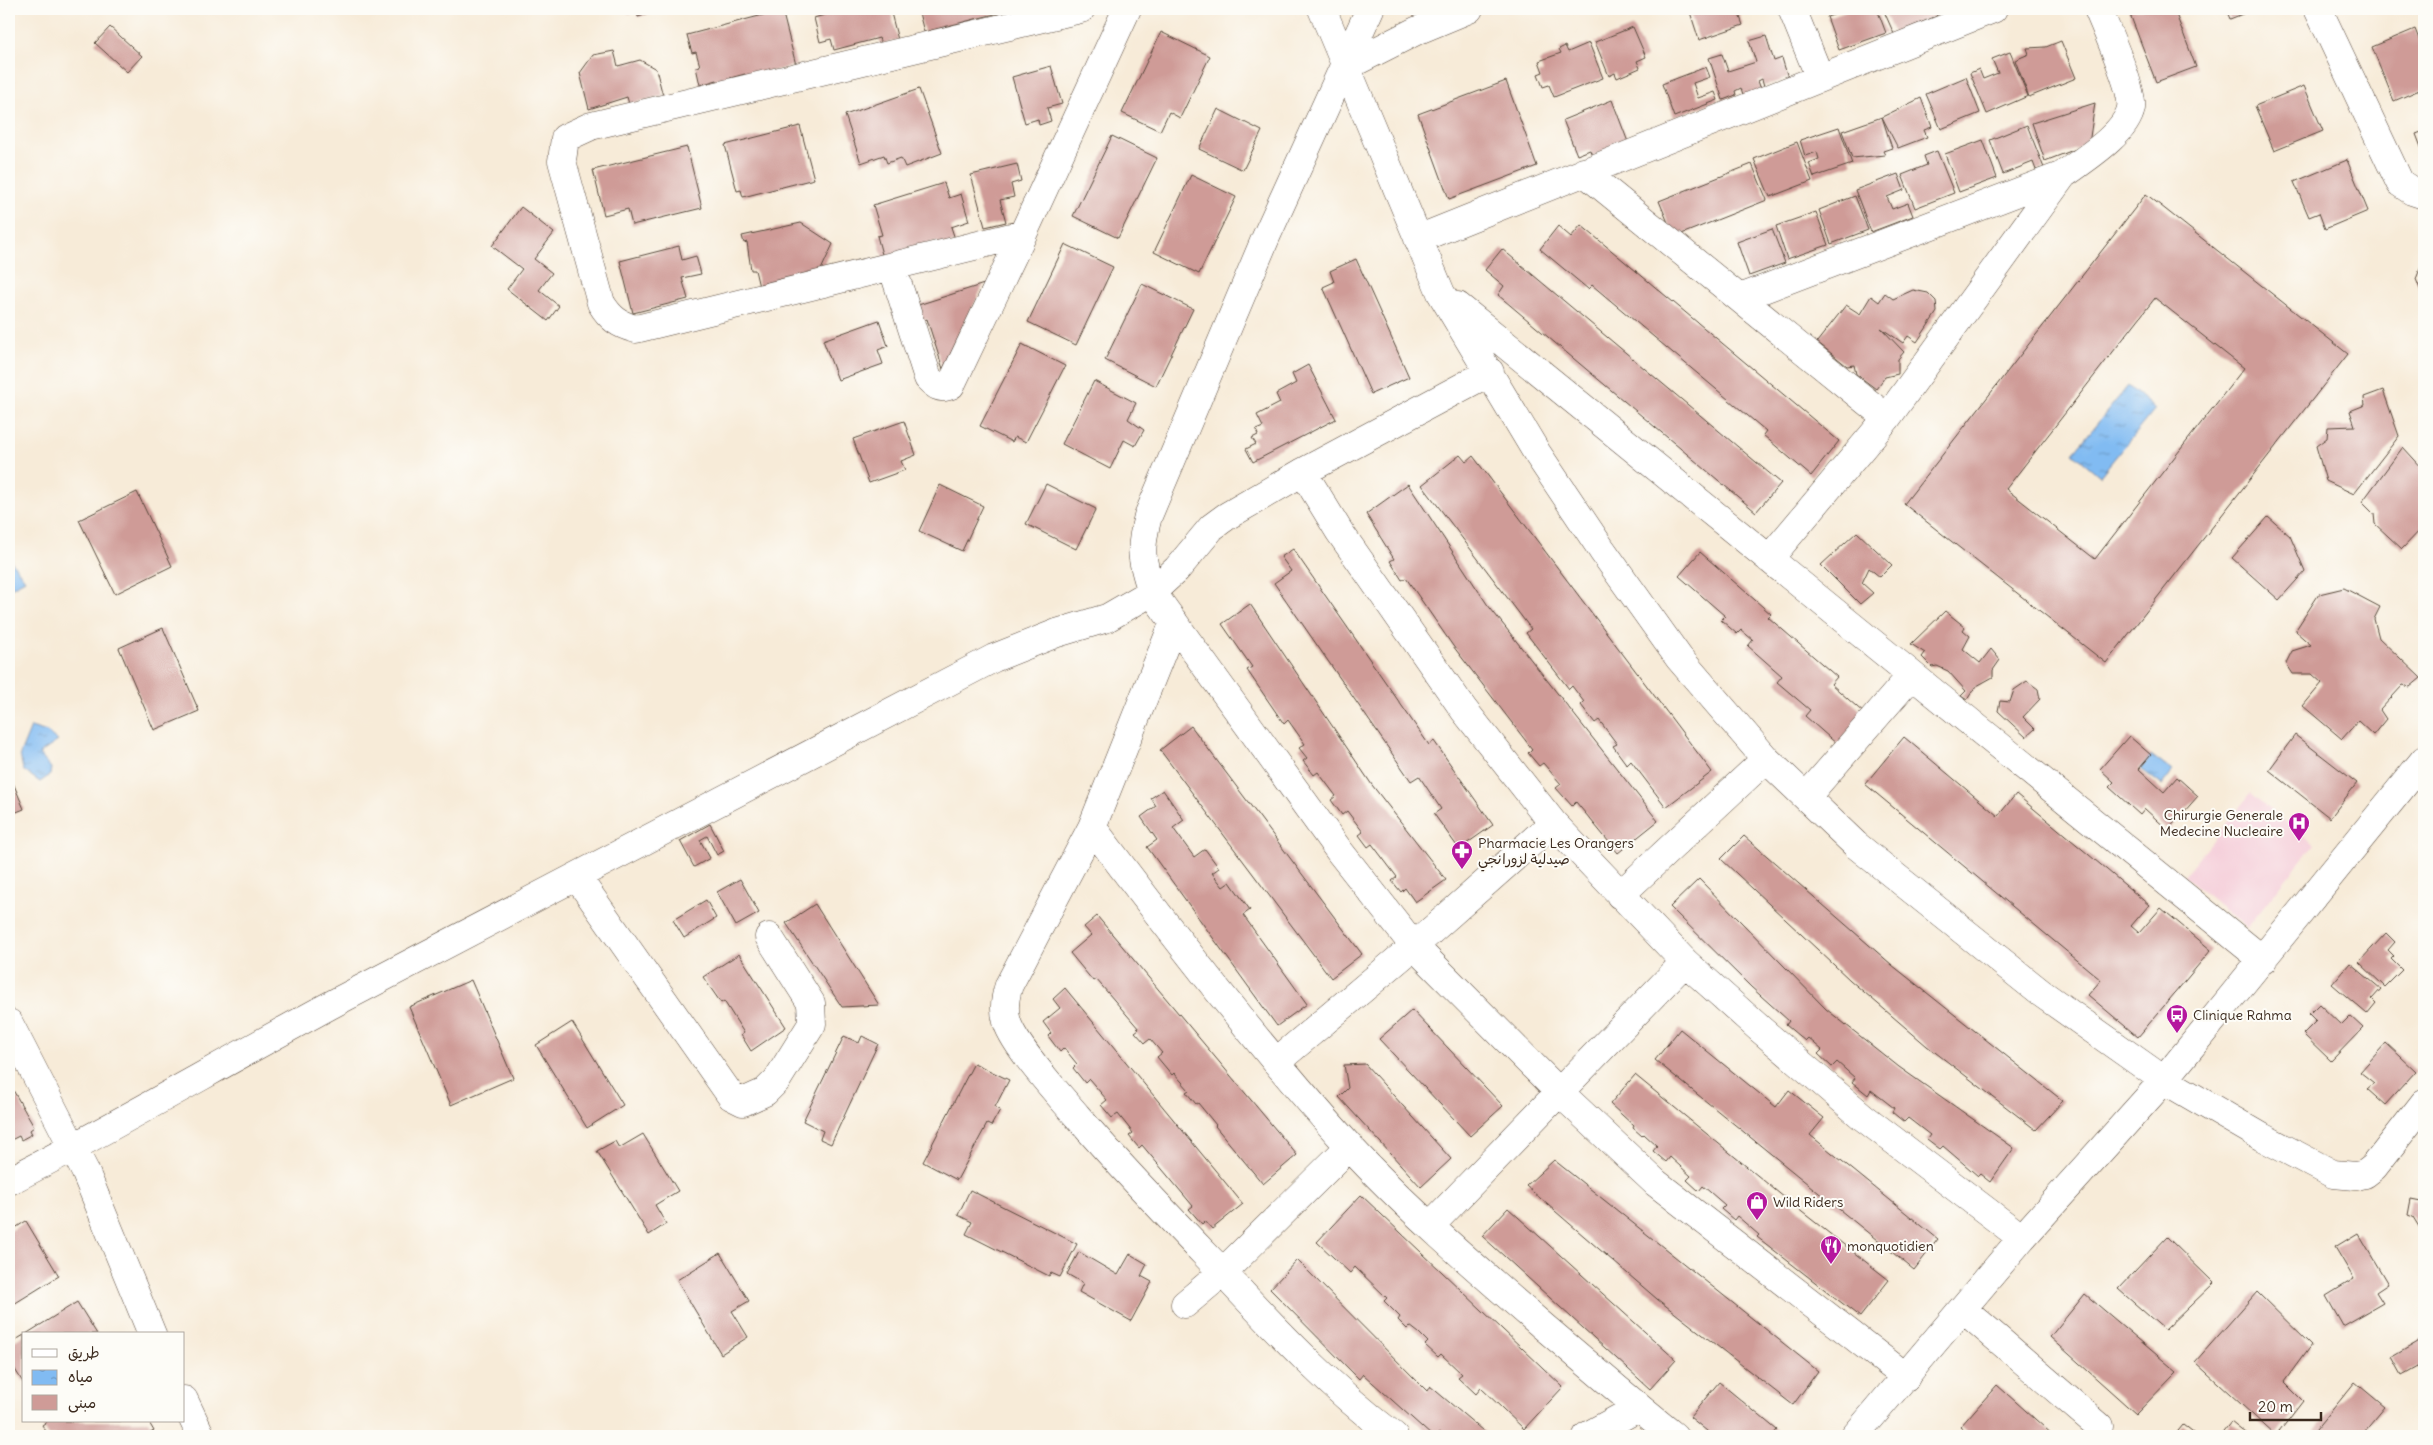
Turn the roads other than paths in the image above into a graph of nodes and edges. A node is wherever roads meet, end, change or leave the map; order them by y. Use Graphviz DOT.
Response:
graph roads {
  1 [pos="1081,9"];
  2 [pos="1126,9"];
  3 [pos="1322,9"];
  4 [pos="1370,9"];
  5 [pos="1469,9"];
  6 [pos="1792,9"];
  7 [pos="1993,9"];
  8 [pos="2098,9"];
  9 [pos="2318,9"];
  10 [pos="1345,67"];
  11 [pos="1820,78"];
  12 [pos="1584,172"];
  13 [pos="2063,175"];
  14 [pos="2424,194"];
  15 [pos="1023,234"];
  16 [pos="1418,239"];
  17 [pos="892,266"];
  18 [pos="1442,293"];
  19 [pos="1740,298"];
  20 [pos="1490,372"];
  21 [pos="1887,418"];
  22 [pos="1303,472"];
  23 [pos="1769,559"];
  24 [pos="1152,592"];
  25 [pos="1174,622"];
  26 [pos="1912,675"];
  27 [pos="1766,758"];
  28 [pos="2424,760"];
  29 [pos="1806,797"];
  30 [pos="1553,824"];
  31 [pos="1092,827"];
  32 [pos="577,877"];
  33 [pos="1620,895"];
  34 [pos="769,937"];
  35 [pos="1414,946"];
  36 [pos="2263,960"];
  37 [pos="1685,962"];
  38 [pos="9,1023"];
  39 [pos="1276,1062"];
  40 [pos="2164,1080"];
  41 [pos="1558,1091"];
  42 [pos="2424,1102"];
  43 [pos="1350,1146"];
  44 [pos="74,1148"];
  45 [pos="9,1182"];
  46 [pos="1430,1226"];
  47 [pos="2022,1238"];
  48 [pos="1222,1273"];
  49 [pos="1185,1304"];
  50 [pos="1963,1309"];
  51 [pos="151,1332"];
  52 [pos="1906,1378"];
  53 [pos="185,1402"];
  54 [pos="1638,1408"];
  55 [pos="2099,1426"];
  56 [pos="201,1436"];
  57 [pos="1394,1436"];
  58 [pos="1587,1436"];
  59 [pos="1674,1436"];
  60 [pos="1855,1436"];
  1 -- 17 [label="street"];
  2 -- 15 [label="street"];
  3 -- 10 [label="street"];
  4 -- 10 [label="street"];
  5 -- 10 [label="street"];
  6 -- 11 [label="street"];
  7 -- 11 [label="street"];
  8 -- 13 [label="street"];
  9 -- 14 [label="street"];
  10 -- 16 [label="street"];
  10 -- 24 [label="street"];
  11 -- 12 [label="street"];
  12 -- 16 [label="street"];
  12 -- 19 [label="street"];
  13 -- 19 [label="street"];
  13 -- 21 [label="street"];
  15 -- 17 [label="street"];
  15 -- 17 [label="street"];
  16 -- 18 [label="street"];
  18 -- 20 [label="street"];
  18 -- 23 [label="street"];
  19 -- 21 [label="street"];
  20 -- 22 [label="street"];
  20 -- 27 [label="street"];
  21 -- 23 [label="street"];
  22 -- 24 [label="street"];
  22 -- 30 [label="street"];
  23 -- 26 [label="street"];
  24 -- 25 [label="street"];
  24 -- 32 [label="street"];
  25 -- 31 [label="street"];
  25 -- 35 [label="street"];
  26 -- 29 [label="street"];
  26 -- 36 [label="street"];
  27 -- 29 [label="street"];
  27 -- 33 [label="street"];
  28 -- 36 [label="street"];
  29 -- 40 [label="street"];
  30 -- 33 [label="street"];
  30 -- 35 [label="street"];
  31 -- 39 [label="street"];
  31 -- 48 [label="street"];
  32 -- 34 [label="street"];
  32 -- 44 [label="street"];
  33 -- 37 [label="street"];
  35 -- 39 [label="street"];
  35 -- 41 [label="street"];
  36 -- 40 [label="street"];
  37 -- 41 [label="street"];
  37 -- 47 [label="street"];
  38 -- 44 [label="street"];
  39 -- 43 [label="street"];
  40 -- 42 [label="street"];
  40 -- 47 [label="street"];
  41 -- 46 [label="street"];
  41 -- 52 [label="street"];
  43 -- 46 [label="street"];
  43 -- 48 [label="street"];
  44 -- 45 [label="street"];
  44 -- 51 [label="street"];
  46 -- 54 [label="street"];
  47 -- 50 [label="street"];
  48 -- 49 [label="street"];
  48 -- 57 [label="street"];
  50 -- 52 [label="street"];
  50 -- 55 [label="street"];
  52 -- 60 [label="street"];
  53 -- 56 [label="street"];
  54 -- 58 [label="street"];
  54 -- 59 [label="street"];
}
